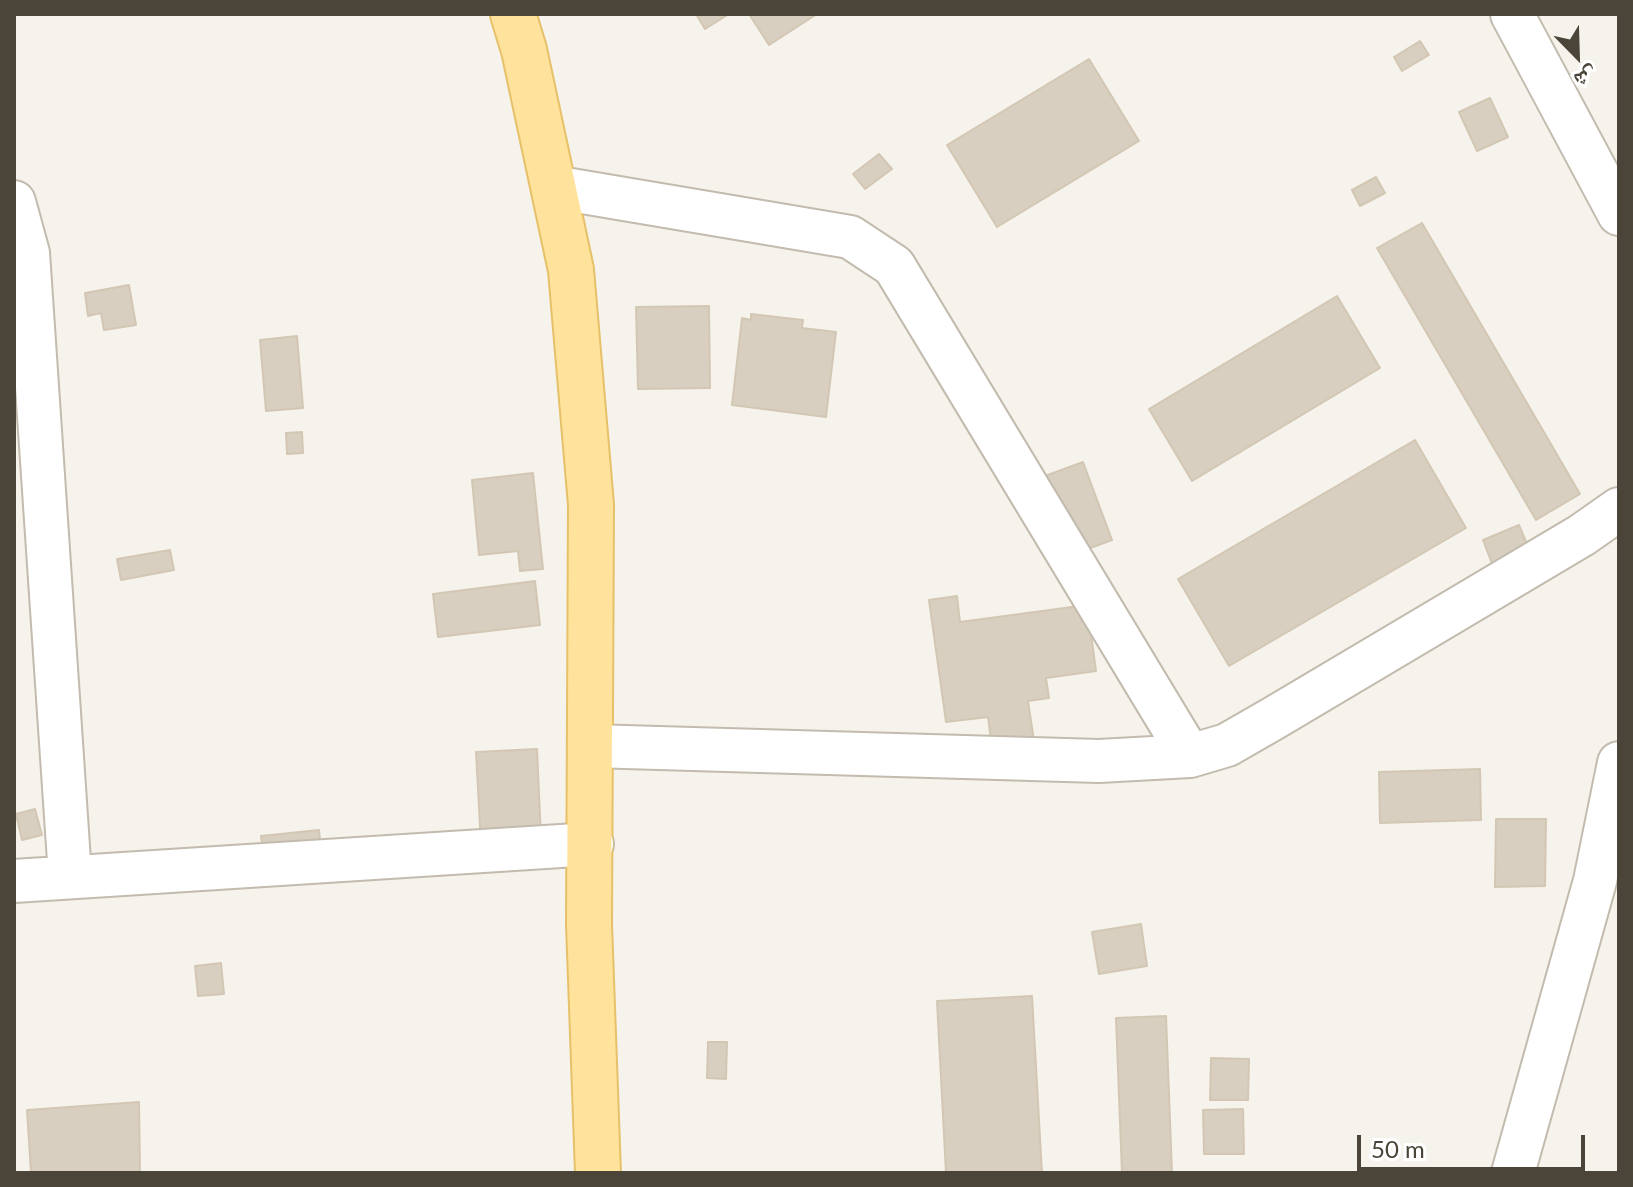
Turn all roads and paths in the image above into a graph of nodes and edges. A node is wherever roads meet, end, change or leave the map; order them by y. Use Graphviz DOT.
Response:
graph roads {
  1 [pos="513,14"];
  2 [pos="1512,14"];
  3 [pos="553,187"];
  4 [pos="14,202"];
  5 [pos="1619,214"];
  6 [pos="1619,509"];
  7 [pos="591,746"];
  8 [pos="1190,756"];
  9 [pos="1619,763"];
  10 [pos="592,844"];
  11 [pos="70,876"];
  12 [pos="14,881"];
  13 [pos="598,1173"];
  14 [pos="1513,1173"];
  1 -- 3 [label="main road"];
  2 -- 5 [label="street"];
  3 -- 7 [label="main road"];
  3 -- 8 [label="street"];
  4 -- 11 [label="street"];
  6 -- 8 [label="street"];
  7 -- 8 [label="street"];
  7 -- 10 [label="main road"];
  9 -- 14 [label="street"];
  10 -- 11 [label="street"];
  10 -- 13 [label="main road"];
  11 -- 12 [label="street"];
}
